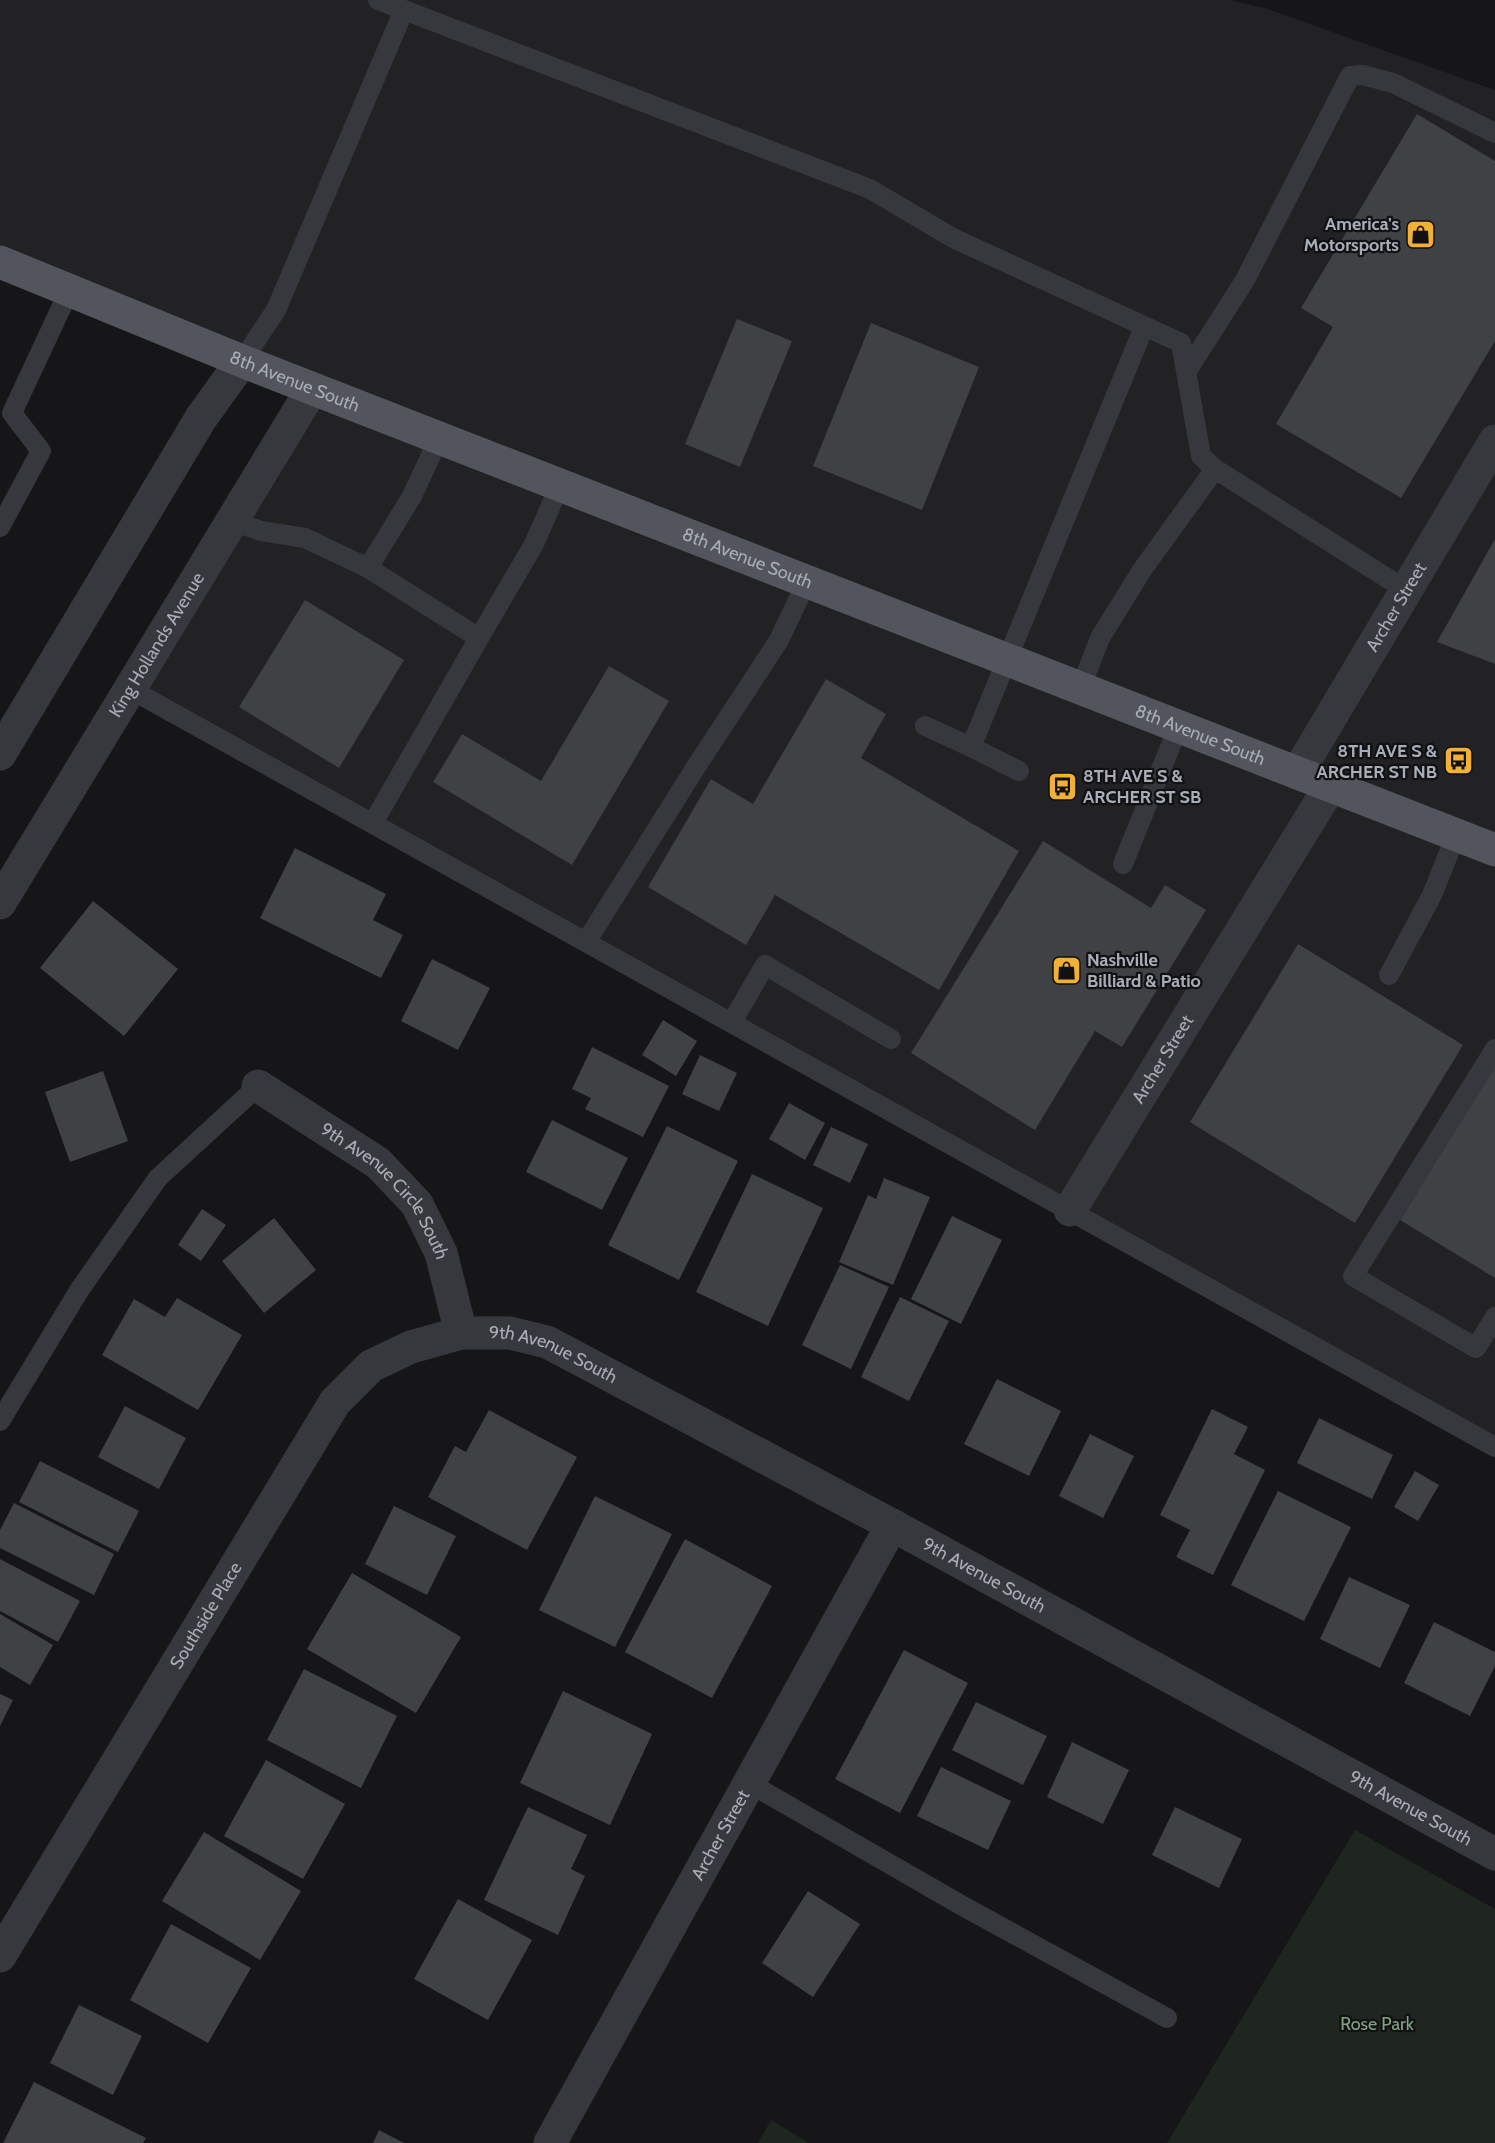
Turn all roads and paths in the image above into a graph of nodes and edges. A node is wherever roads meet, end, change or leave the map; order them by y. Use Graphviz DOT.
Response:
graph roads {
  1 [pos="378,0"];
  2 [pos="404,10"];
  3 [pos="1495,133"];
  4 [pos="0,262"];
  5 [pos="69,291"];
  6 [pos="1144,327"];
  7 [pos="242,361"];
  8 [pos="1187,371"];
  9 [pos="312,389"];
  10 [pos="6,410"];
  11 [pos="439,438"];
  12 [pos="1495,441"];
  13 [pos="1215,469"];
  14 [pos="561,485"];
  15 [pos="232,521"];
  16 [pos="0,528"];
  17 [pos="368,568"];
  18 [pos="807,581"];
  19 [pos="1407,590"];
  20 [pos="479,638"];
  21 [pos="1008,659"];
  22 [pos="1081,687"];
  23 [pos="130,688"];
  24 [pos="1179,725"];
  25 [pos="925,726"];
  26 [pos="971,747"];
  27 [pos="0,754"];
  28 [pos="1019,771"];
  29 [pos="1298,772"];
  30 [pos="1330,785"];
  31 [pos="373,823"];
  32 [pos="1456,835"];
  33 [pos="1495,850"];
  34 [pos="1124,864"];
  35 [pos="0,903"];
  36 [pos="586,942"];
  37 [pos="1389,975"];
  38 [pos="732,1022"];
  39 [pos="891,1039"];
  40 [pos="1495,1049"];
  41 [pos="258,1086"];
  42 [pos="1070,1210"];
  43 [pos="1495,1317"];
  44 [pos="461,1333"];
  45 [pos="0,1421"];
  46 [pos="1495,1447"];
  47 [pos="892,1525"];
  48 [pos="749,1783"];
  49 [pos="1495,1854"];
  50 [pos="0,1956"];
  51 [pos="1167,2018"];
  52 [pos="550,2143"];
  1 -- 2 [label="lane"];
  2 -- 6 [label="lane"];
  2 -- 7 [label="lane"];
  3 -- 8 [label="lane"];
  4 -- 5 [label="main road, 8th Avenue South"];
  5 -- 7 [label="main road, 8th Avenue South"];
  5 -- 10 [label="lane"];
  6 -- 8 [label="lane"];
  6 -- 21 [label="lane"];
  7 -- 9 [label="main road, 8th Avenue South"];
  7 -- 27 [label="street"];
  8 -- 13 [label="lane"];
  9 -- 11 [label="main road, 8th Avenue South"];
  9 -- 15 [label="street, King Hollands Avenue"];
  10 -- 16 [label="lane"];
  11 -- 14 [label="main road, 8th Avenue South"];
  11 -- 17 [label="lane"];
  12 -- 19 [label="street, Archer Street"];
  13 -- 19 [label="lane"];
  13 -- 22 [label="lane"];
  14 -- 18 [label="main road, 8th Avenue South"];
  14 -- 20 [label="lane"];
  15 -- 17 [label="lane"];
  15 -- 23 [label="street, King Hollands Avenue"];
  17 -- 20 [label="lane"];
  18 -- 21 [label="main road, 8th Avenue South"];
  18 -- 36 [label="lane"];
  19 -- 29 [label="street, Archer Street"];
  20 -- 31 [label="lane"];
  21 -- 22 [label="main road, 8th Avenue South"];
  21 -- 26 [label="lane"];
  22 -- 24 [label="main road, 8th Avenue South"];
  23 -- 31 [label="lane"];
  23 -- 35 [label="street, King Hollands Avenue"];
  24 -- 29 [label="main road, 8th Avenue South"];
  24 -- 34 [label="lane"];
  25 -- 26 [label="lane"];
  26 -- 28 [label="lane"];
  29 -- 30 [label="main road, 8th Avenue South"];
  30 -- 32 [label="main road, 8th Avenue South"];
  30 -- 42 [label="street, Archer Street"];
  31 -- 36 [label="lane"];
  32 -- 33 [label="main road, 8th Avenue South"];
  32 -- 37 [label="lane"];
  36 -- 38 [label="lane"];
  38 -- 39 [label="lane"];
  38 -- 42 [label="lane"];
  40 -- 43 [label="lane"];
  41 -- 44 [label="street, 9th Avenue Circle South"];
  41 -- 45 [label="lane"];
  42 -- 46 [label="lane"];
  44 -- 47 [label="street, 9th Avenue South"];
  44 -- 50 [label="street, Southside Place"];
  47 -- 48 [label="street, Archer Street"];
  47 -- 49 [label="street, 9th Avenue South"];
  48 -- 51 [label="lane"];
  48 -- 52 [label="street, Archer Street"];
}
